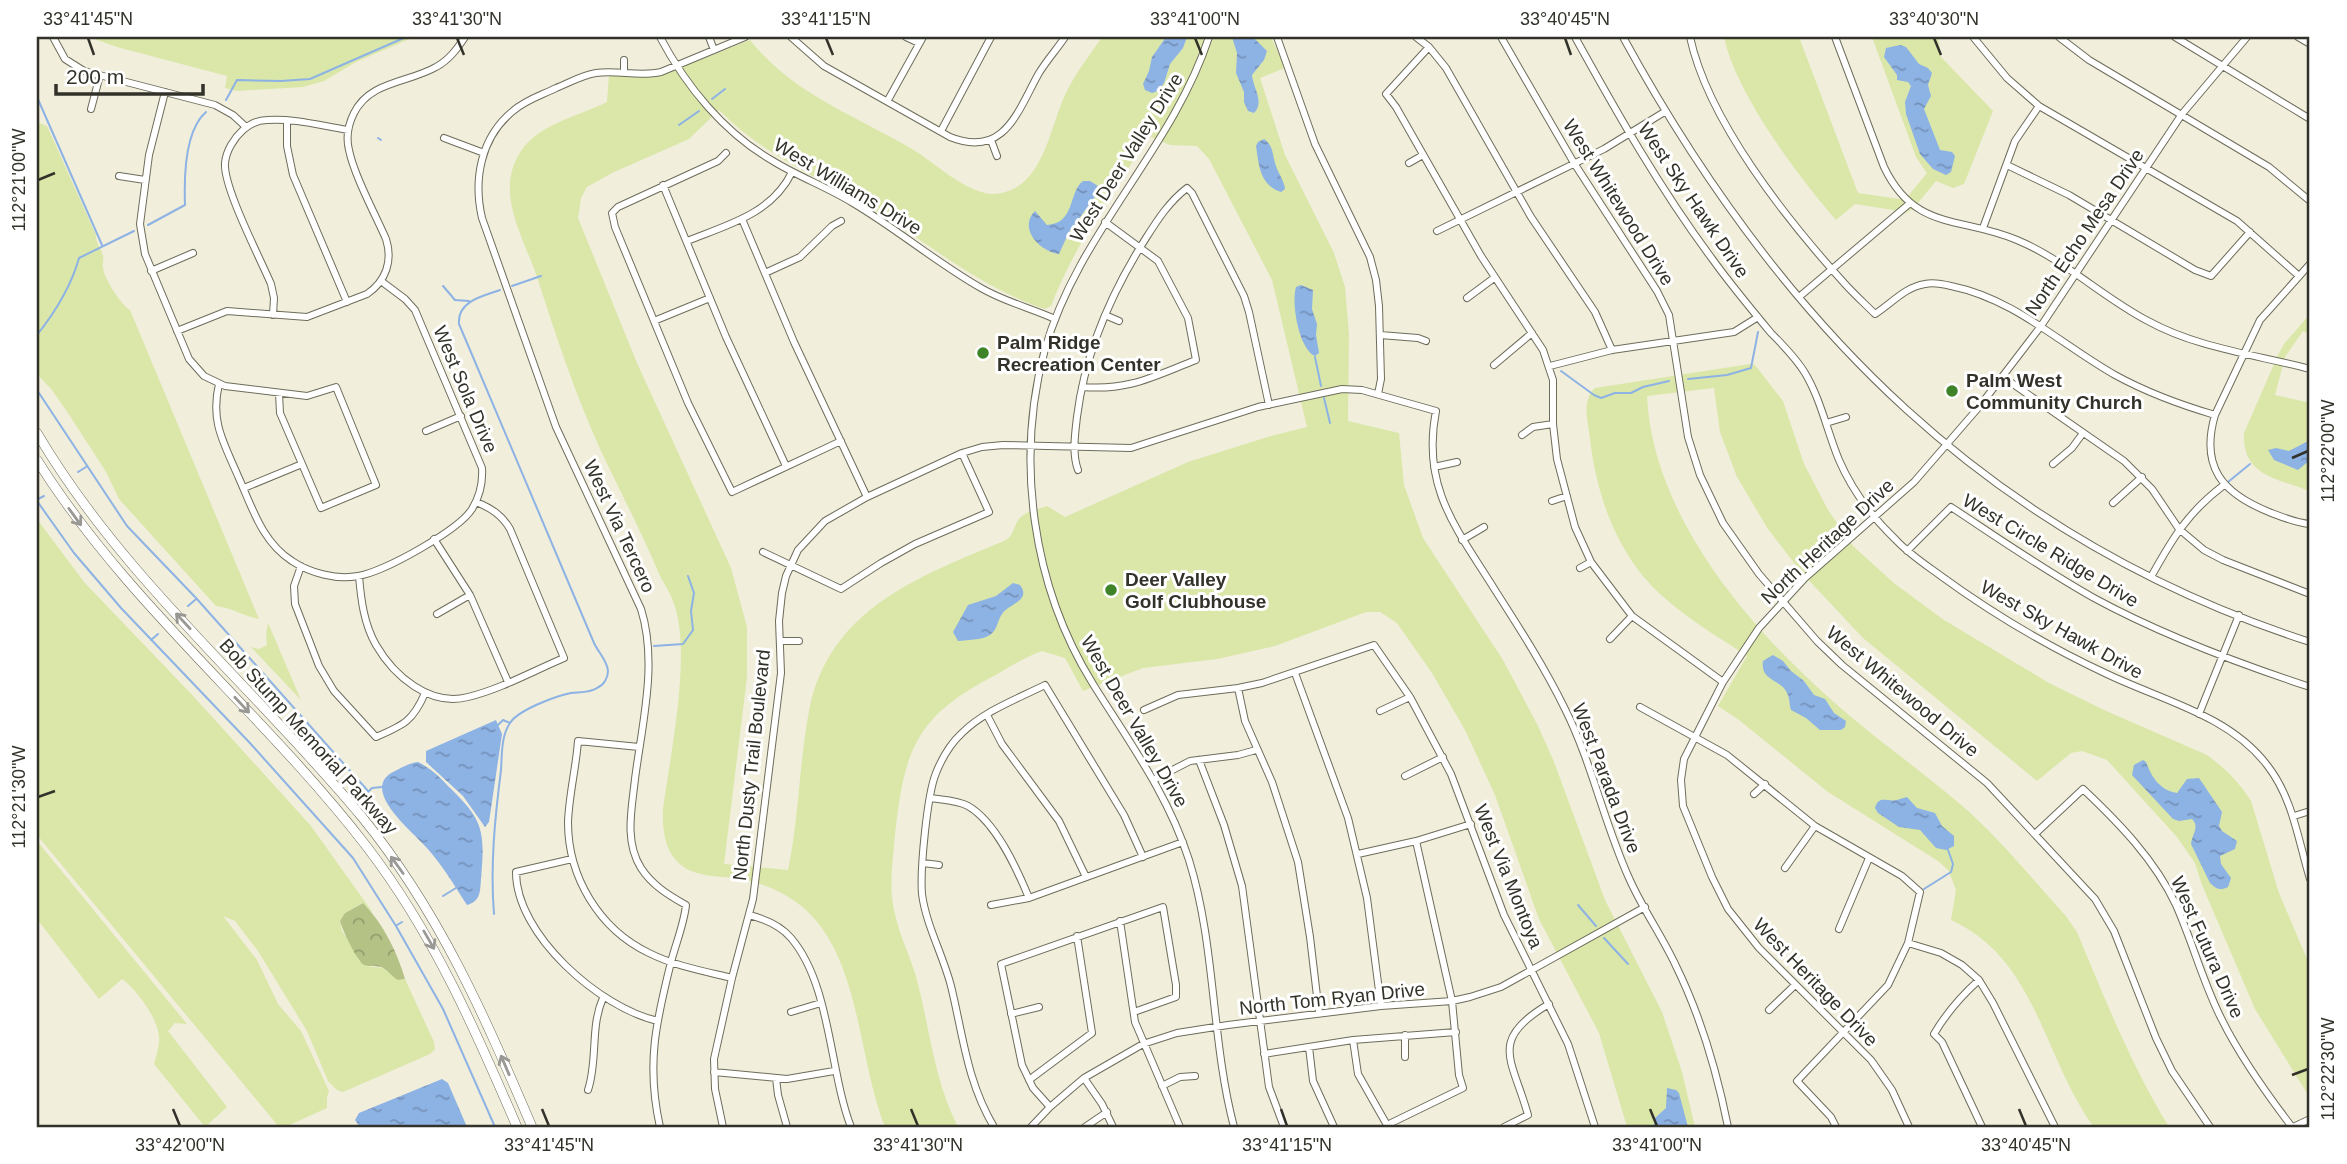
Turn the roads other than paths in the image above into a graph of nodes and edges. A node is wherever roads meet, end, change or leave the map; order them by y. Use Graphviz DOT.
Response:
graph roads {
  1 [pos="53,37"];
  2 [pos="465,37"];
  3 [pos="660,37"];
  4 [pos="709,37"];
  5 [pos="745,37"];
  6 [pos="790,37"];
  7 [pos="906,37"];
  8 [pos="991,37"];
  9 [pos="1065,37"];
  10 [pos="1277,37"];
  11 [pos="1416,37"];
  12 [pos="1501,37"];
  13 [pos="1574,37"];
  14 [pos="1623,37"];
  15 [pos="1690,37"];
  16 [pos="1835,37"];
  17 [pos="1975,37"];
  18 [pos="2059,37"];
  19 [pos="2175,37"];
  20 [pos="2247,37"];
  21 [pos="2298,37"];
  22 [pos="1209,38"];
  23 [pos="921,40"];
  24 [pos="2310,44"];
  25 [pos="1429,47"];
  26 [pos="714,50"];
  27 [pos="624,60"];
  28 [pos="677,65"];
  29 [pos="2223,65"];
  30 [pos="624,72"];
  31 [pos="100,75"];
  32 [pos="165,92"];
  33 [pos="888,100"];
  34 [pos="2039,106"];
  35 [pos="91,109"];
  36 [pos="1665,111"];
  37 [pos="2182,114"];
  38 [pos="2310,119"];
  39 [pos="288,121"];
  40 [pos="246,127"];
  41 [pos="348,130"];
  42 [pos="941,131"];
  43 [pos="1629,134"];
  44 [pos="444,138"];
  45 [pos="990,140"];
  46 [pos="484,153"];
  47 [pos="726,153"];
  48 [pos="1423,155"];
  49 [pos="997,156"];
  50 [pos="1409,163"];
  51 [pos="1574,163"];
  52 [pos="2007,165"];
  53 [pos="2146,167"];
  54 [pos="792,172"];
  55 [pos="119,176"];
  56 [pos="145,180"];
  57 [pos="663,185"];
  58 [pos="1515,191"];
  59 [pos="2310,201"];
  60 [pos="1909,204"];
  61 [pos="742,219"];
  62 [pos="2110,220"];
  63 [pos="841,221"];
  64 [pos="1460,221"];
  65 [pos="1105,222"];
  66 [pos="1983,228"];
  67 [pos="1437,231"];
  68 [pos="2250,232"];
  69 [pos="687,241"];
  70 [pos="1141,246"];
  71 [pos="193,253"];
  72 [pos="2310,264"];
  73 [pos="1832,269"];
  74 [pos="152,271"];
  75 [pos="2075,272"];
  76 [pos="765,273"];
  77 [pos="2299,276"];
  78 [pos="1494,278"];
  79 [pos="381,281"];
  80 [pos="1798,297"];
  81 [pos="710,298"];
  82 [pos="1467,298"];
  83 [pos="347,302"];
  84 [pos="273,315"];
  85 [pos="1105,316"];
  86 [pos="1758,317"];
  87 [pos="1055,319"];
  88 [pos="654,321"];
  89 [pos="1119,321"];
  90 [pos="2041,326"];
  91 [pos="177,331"];
  92 [pos="1532,333"];
  93 [pos="1380,335"];
  94 [pos="1426,341"];
  95 [pos="1673,341"];
  96 [pos="1612,350"];
  97 [pos="2243,353"];
  98 [pos="1494,365"];
  99 [pos="1550,366"];
  100 [pos="2310,369"];
  101 [pos="2003,377"];
  102 [pos="219,384"];
  103 [pos="1082,387"];
  104 [pos="279,393"];
  105 [pos="1378,394"];
  106 [pos="1269,405"];
  107 [pos="1436,411"];
  108 [pos="2215,415"];
  109 [pos="461,416"];
  110 [pos="1846,416"];
  111 [pos="1826,423"];
  112 [pos="1553,424"];
  113 [pos="426,431"];
  114 [pos="2083,432"];
  115 [pos="37,433"];
  116 [pos="1522,435"];
  117 [pos="841,441"];
  118 [pos="1031,446"];
  119 [pos="1946,446"];
  120 [pos="1075,448"];
  121 [pos="962,453"];
  122 [pos="37,460"];
  123 [pos="1457,462"];
  124 [pos="302,464"];
  125 [pos="2053,464"];
  126 [pos="786,466"];
  127 [pos="1434,467"];
  128 [pos="1079,470"];
  129 [pos="2142,477"];
  130 [pos="2224,485"];
  131 [pos="244,488"];
  132 [pos="1567,496"];
  133 [pos="867,497"];
  134 [pos="1552,501"];
  135 [pos="476,502"];
  136 [pos="2113,503"];
  137 [pos="1874,517"];
  138 [pos="2310,524"];
  139 [pos="1484,527"];
  140 [pos="2179,529"];
  141 [pos="434,539"];
  142 [pos="1462,540"];
  143 [pos="1907,551"];
  144 [pos="763,552"];
  145 [pos="1591,562"];
  146 [pos="791,565"];
  147 [pos="301,566"];
  148 [pos="1580,568"];
  149 [pos="359,576"];
  150 [pos="2151,578"];
  151 [pos="2310,594"];
  152 [pos="470,595"];
  153 [pos="1781,601"];
  154 [pos="437,614"];
  155 [pos="2239,615"];
  156 [pos="1632,616"];
  157 [pos="1610,639"];
  158 [pos="780,641"];
  159 [pos="799,641"];
  160 [pos="2310,642"];
  161 [pos="2222,655"];
  162 [pos="1295,673"];
  163 [pos="508,682"];
  164 [pos="1723,682"];
  165 [pos="2310,687"];
  166 [pos="1238,688"];
  167 [pos="425,693"];
  168 [pos="1410,696"];
  169 [pos="1640,707"];
  170 [pos="1144,710"];
  171 [pos="1380,711"];
  172 [pos="2199,714"];
  173 [pos="987,715"];
  174 [pos="1694,737"];
  175 [pos="639,747"];
  176 [pos="1256,750"];
  177 [pos="1443,757"];
  178 [pos="1199,760"];
  179 [pos="1405,776"];
  180 [pos="1155,779"];
  181 [pos="1765,784"];
  182 [pos="1754,794"];
  183 [pos="930,799"];
  184 [pos="2310,811"];
  185 [pos="2294,816"];
  186 [pos="1471,824"];
  187 [pos="1815,826"];
  188 [pos="2036,833"];
  189 [pos="1416,841"];
  190 [pos="1183,842"];
  191 [pos="1358,855"];
  192 [pos="1143,857"];
  193 [pos="1869,858"];
  194 [pos="572,859"];
  195 [pos="923,863"];
  196 [pos="939,865"];
  197 [pos="1785,868"];
  198 [pos="1086,877"];
  199 [pos="2310,879"];
  200 [pos="1029,898"];
  201 [pos="991,905"];
  202 [pos="1645,908"];
  203 [pos="749,915"];
  204 [pos="1120,921"];
  205 [pos="1839,929"];
  206 [pos="1077,936"];
  207 [pos="1908,943"];
  208 [pos="671,962"];
  209 [pos="1531,971"];
  210 [pos="732,978"];
  211 [pos="1979,980"];
  212 [pos="1795,985"];
  213 [pos="603,998"];
  214 [pos="1452,1001"];
  215 [pos="821,1003"];
  216 [pos="1549,1004"];
  217 [pos="1381,1006"];
  218 [pos="1039,1007"];
  219 [pos="1769,1010"];
  220 [pos="1134,1012"];
  221 [pos="791,1013"];
  222 [pos="1319,1013"];
  223 [pos="1011,1014"];
  224 [pos="658,1021"];
  225 [pos="1260,1021"];
  226 [pos="1217,1027"];
  227 [pos="1456,1032"];
  228 [pos="1843,1034"];
  229 [pos="1405,1035"];
  230 [pos="1353,1040"];
  231 [pos="1143,1044"];
  232 [pos="1309,1047"];
  233 [pos="1264,1054"];
  234 [pos="1405,1057"];
  235 [pos="834,1071"];
  236 [pos="714,1072"];
  237 [pos="1195,1076"];
  238 [pos="776,1078"];
  239 [pos="1084,1078"];
  240 [pos="1029,1080"];
  241 [pos="1162,1086"];
  242 [pos="588,1090"];
  243 [pos="1050,1107"];
  244 [pos="1107,1112"];
  245 [pos="2310,1119"];
  246 [pos="517,1127"];
  247 [pos="532,1127"];
  248 [pos="660,1127"];
  249 [pos="723,1127"];
  250 [pos="787,1127"];
  251 [pos="851,1127"];
  252 [pos="994,1127"];
  253 [pos="1031,1127"];
  254 [pos="1086,1127"];
  255 [pos="1114,1127"];
  256 [pos="1180,1127"];
  257 [pos="1234,1127"];
  258 [pos="1284,1127"];
  259 [pos="1334,1127"];
  260 [pos="1504,1127"];
  261 [pos="1595,1127"];
  262 [pos="1728,1127"];
  263 [pos="1836,1127"];
  264 [pos="1909,1127"];
  265 [pos="1982,1127"];
  266 [pos="2055,1127"];
  267 [pos="2210,1127"];
  268 [pos="2292,1127"];
  1 -- 31 [label="street"];
  2 -- 41 [label="street"];
  3 -- 28 [label="street, West Williams Drive"];
  4 -- 26 [label="street"];
  5 -- 26 [label="street"];
  6 -- 33 [label="street"];
  7 -- 23 [label="street"];
  8 -- 42 [label="street"];
  9 -- 45 [label="street"];
  10 -- 93 [label="street"];
  11 -- 25 [label="street"];
  12 -- 51 [label="street, West Whitewood Drive"];
  13 -- 43 [label="street, West Sky Hawk Drive"];
  14 -- 36 [label="street"];
  15 -- 73 [label="street"];
  16 -- 60 [label="street"];
  17 -- 34 [label="street"];
  18 -- 37 [label="street"];
  19 -- 29 [label="street"];
  20 -- 29 [label="street, North Echo Mesa Drive"];
  21 -- 24 [label="street"];
  22 -- 65 [label="street, West Deer Valley Drive"];
  23 -- 33 [label="street"];
  25 -- 48 [label="street"];
  25 -- 58 [label="street"];
  26 -- 28 [label="street"];
  27 -- 30 [label="street"];
  28 -- 30 [label="street"];
  28 -- 54 [label="street, West Williams Drive"];
  29 -- 37 [label="street, North Echo Mesa Drive"];
  29 -- 38 [label="street"];
  30 -- 46 [label="street"];
  31 -- 32 [label="street"];
  31 -- 35 [label="street"];
  32 -- 40 [label="street"];
  32 -- 56 [label="street"];
  33 -- 42 [label="street"];
  34 -- 52 [label="street"];
  34 -- 53 [label="street"];
  36 -- 43 [label="street"];
  36 -- 80 [label="street"];
  37 -- 53 [label="street, North Echo Mesa Drive"];
  37 -- 59 [label="street"];
  39 -- 40 [label="street"];
  39 -- 41 [label="street"];
  39 -- 83 [label="street"];
  40 -- 84 [label="street"];
  41 -- 79 [label="street"];
  42 -- 45 [label="street"];
  43 -- 51 [label="street"];
  43 -- 86 [label="street, West Sky Hawk Drive"];
  44 -- 46 [label="street"];
  45 -- 49 [label="street"];
  46 -- 175 [label="street, West Via Tercero"];
  47 -- 57 [label="street"];
  48 -- 50 [label="street"];
  48 -- 64 [label="street"];
  51 -- 58 [label="street"];
  51 -- 95 [label="street, West Whitewood Drive"];
  52 -- 62 [label="street"];
  52 -- 66 [label="street"];
  53 -- 62 [label="street, North Echo Mesa Drive"];
  53 -- 68 [label="street"];
  54 -- 61 [label="street"];
  54 -- 87 [label="street, West Williams Drive"];
  55 -- 56 [label="street"];
  56 -- 74 [label="street"];
  57 -- 69 [label="street"];
  57 -- 88 [label="street"];
  58 -- 64 [label="street"];
  58 -- 96 [label="street"];
  60 -- 66 [label="street"];
  60 -- 73 [label="street"];
  61 -- 69 [label="street"];
  61 -- 76 [label="street"];
  62 -- 68 [label="street"];
  62 -- 75 [label="street, North Echo Mesa Drive"];
  63 -- 76 [label="street"];
  64 -- 67 [label="street"];
  64 -- 78 [label="street"];
  65 -- 70 [label="street"];
  65 -- 87 [label="street, West Deer Valley Drive"];
  66 -- 75 [label="street"];
  68 -- 77 [label="street"];
  69 -- 81 [label="street"];
  70 -- 85 [label="street"];
  70 -- 103 [label="street"];
  70 -- 106 [label="street"];
  71 -- 74 [label="street"];
  72 -- 77 [label="street"];
  73 -- 80 [label="street"];
  73 -- 90 [label="street"];
  74 -- 91 [label="street"];
  75 -- 90 [label="street, North Echo Mesa Drive"];
  75 -- 97 [label="street"];
  76 -- 117 [label="street"];
  77 -- 97 [label="street"];
  78 -- 82 [label="street"];
  78 -- 92 [label="street"];
  79 -- 83 [label="street"];
  79 -- 109 [label="street, West Sola Drive"];
  80 -- 119 [label="street"];
  81 -- 88 [label="street"];
  81 -- 126 [label="street"];
  83 -- 84 [label="street"];
  84 -- 91 [label="street"];
  85 -- 89 [label="street"];
  85 -- 103 [label="street"];
  86 -- 95 [label="street"];
  86 -- 111 [label="street, West Sky Hawk Drive"];
  87 -- 118 [label="street, West Deer Valley Drive"];
  88 -- 126 [label="street"];
  90 -- 101 [label="street, North Echo Mesa Drive"];
  90 -- 108 [label="street"];
  91 -- 102 [label="street"];
  92 -- 98 [label="street"];
  92 -- 99 [label="street"];
  93 -- 94 [label="street"];
  93 -- 105 [label="street"];
  95 -- 96 [label="street"];
  95 -- 153 [label="street, West Whitewood Drive"];
  96 -- 99 [label="street"];
  97 -- 100 [label="street"];
  97 -- 108 [label="street"];
  99 -- 112 [label="street"];
  101 -- 114 [label="street"];
  101 -- 119 [label="street, North Echo Mesa Drive"];
  102 -- 104 [label="street"];
  102 -- 131 [label="street"];
  103 -- 120 [label="street"];
  104 -- 124 [label="street"];
  104 -- 124 [label="street"];
  105 -- 106 [label="street, North Dusty Trail Boulevard"];
  105 -- 107 [label="street, North Dusty Trail Boulevard"];
  106 -- 120 [label="street, North Dusty Trail Boulevard"];
  107 -- 127 [label="street, West Parada Drive"];
  108 -- 130 [label="street"];
  109 -- 113 [label="street"];
  109 -- 135 [label="street, West Sola Drive"];
  110 -- 111 [label="street"];
  111 -- 137 [label="street, West Sky Hawk Drive"];
  112 -- 116 [label="street"];
  112 -- 132 [label="street"];
  114 -- 125 [label="street"];
  114 -- 129 [label="street"];
  247 -- 115 [label="highway, Bob Stump Memorial Parkway, one-way"];
  117 -- 126 [label="street"];
  117 -- 133 [label="street"];
  118 -- 120 [label="street, North Dusty Trail Boulevard"];
  118 -- 121 [label="street, North Dusty Trail Boulevard"];
  118 -- 180 [label="street, West Deer Valley Drive"];
  119 -- 137 [label="street, North Heritage Drive"];
  119 -- 150 [label="street"];
  120 -- 128 [label="street"];
  121 -- 133 [label="street, North Dusty Trail Boulevard"];
  121 -- 146 [label="street"];
  122 -- 246 [label="highway, Bob Stump Memorial Parkway, one-way"];
  123 -- 127 [label="street"];
  124 -- 131 [label="street"];
  127 -- 142 [label="street, West Parada Drive"];
  129 -- 136 [label="street"];
  129 -- 140 [label="street"];
  130 -- 138 [label="street"];
  130 -- 140 [label="street"];
  131 -- 147 [label="street"];
  132 -- 134 [label="street"];
  132 -- 145 [label="street"];
  133 -- 146 [label="street, North Dusty Trail Boulevard"];
  135 -- 141 [label="street"];
  135 -- 163 [label="street"];
  137 -- 143 [label="street, West Sky Hawk Drive"];
  137 -- 153 [label="street, North Heritage Drive"];
  139 -- 142 [label="street"];
  140 -- 150 [label="street"];
  140 -- 151 [label="street"];
  141 -- 149 [label="street"];
  141 -- 152 [label="street"];
  142 -- 202 [label="street, West Parada Drive"];
  143 -- 161 [label="street, West Circle Ridge Drive"];
  143 -- 172 [label="street, West Sky Hawk Drive"];
  144 -- 146 [label="street"];
  145 -- 148 [label="street"];
  145 -- 156 [label="street"];
  146 -- 158 [label="street, North Dusty Trail Boulevard"];
  147 -- 149 [label="street"];
  147 -- 167 [label="street"];
  149 -- 167 [label="street"];
  150 -- 155 [label="street"];
  152 -- 154 [label="street"];
  152 -- 163 [label="street"];
  153 -- 164 [label="street, North Heritage Drive"];
  153 -- 188 [label="street, West Whitewood Drive"];
  155 -- 160 [label="street"];
  155 -- 161 [label="street"];
  156 -- 157 [label="street"];
  156 -- 164 [label="street"];
  158 -- 159 [label="street"];
  158 -- 203 [label="street, North Dusty Trail Boulevard"];
  161 -- 165 [label="street, West Circle Ridge Drive"];
  161 -- 172 [label="street"];
  162 -- 166 [label="street"];
  162 -- 168 [label="street, West Via Montoya"];
  162 -- 191 [label="street"];
  163 -- 167 [label="street"];
  164 -- 174 [label="street, North Heritage Drive"];
  166 -- 170 [label="street"];
  166 -- 176 [label="street"];
  168 -- 171 [label="street"];
  168 -- 177 [label="street, West Via Montoya"];
  169 -- 174 [label="street"];
  172 -- 185 [label="street, West Sky Hawk Drive"];
  173 -- 183 [label="street"];
  173 -- 192 [label="street"];
  173 -- 198 [label="street"];
  174 -- 181 [label="street"];
  174 -- 212 [label="street, West Heritage Drive"];
  175 -- 194 [label="street"];
  175 -- 208 [label="street, West Via Tercero"];
  176 -- 178 [label="street"];
  176 -- 222 [label="street"];
  177 -- 179 [label="street"];
  177 -- 186 [label="street, West Via Montoya"];
  178 -- 180 [label="street"];
  178 -- 225 [label="street"];
  180 -- 190 [label="street, West Deer Valley Drive"];
  181 -- 182 [label="street"];
  181 -- 187 [label="street"];
  183 -- 195 [label="street"];
  183 -- 200 [label="street"];
  184 -- 185 [label="street"];
  185 -- 199 [label="street, West Sky Hawk Drive"];
  186 -- 189 [label="street"];
  186 -- 209 [label="street, West Via Montoya"];
  187 -- 193 [label="street"];
  187 -- 197 [label="street"];
  188 -- 267 [label="street, West Whitewood Drive"];
  188 -- 268 [label="street, West Futura Drive"];
  189 -- 191 [label="street"];
  189 -- 214 [label="street"];
  190 -- 192 [label="street"];
  190 -- 226 [label="street, West Deer Valley Drive"];
  191 -- 217 [label="street"];
  192 -- 198 [label="street"];
  193 -- 205 [label="street"];
  193 -- 207 [label="street"];
  194 -- 208 [label="street"];
  194 -- 213 [label="street"];
  195 -- 196 [label="street"];
  195 -- 252 [label="street"];
  198 -- 200 [label="street"];
  200 -- 201 [label="street"];
  202 -- 209 [label="street, North Tom Ryan Drive"];
  202 -- 262 [label="street, West Parada Drive"];
  203 -- 210 [label="street, North Dusty Trail Boulevard"];
  203 -- 215 [label="street"];
  204 -- 206 [label="street"];
  204 -- 220 [label="street"];
  204 -- 220 [label="street"];
  206 -- 223 [label="street"];
  206 -- 240 [label="street"];
  207 -- 211 [label="street"];
  207 -- 228 [label="street"];
  208 -- 210 [label="street"];
  208 -- 224 [label="street"];
  209 -- 214 [label="street, North Tom Ryan Drive"];
  209 -- 216 [label="street, West Via Montoya"];
  210 -- 236 [label="street, North Dusty Trail Boulevard"];
  211 -- 265 [label="street"];
  211 -- 266 [label="street"];
  212 -- 219 [label="street"];
  212 -- 228 [label="street, West Heritage Drive"];
  213 -- 224 [label="street"];
  213 -- 242 [label="street"];
  214 -- 217 [label="street, North Tom Ryan Drive"];
  214 -- 227 [label="street"];
  215 -- 221 [label="street"];
  215 -- 235 [label="street"];
  216 -- 260 [label="street"];
  216 -- 261 [label="street, West Via Montoya"];
  217 -- 222 [label="street, North Tom Ryan Drive"];
  218 -- 223 [label="street"];
  220 -- 231 [label="street"];
  222 -- 225 [label="street, North Tom Ryan Drive"];
  223 -- 240 [label="street"];
  224 -- 248 [label="street"];
  225 -- 226 [label="street, North Tom Ryan Drive"];
  225 -- 233 [label="street"];
  226 -- 231 [label="street, North Tom Ryan Drive"];
  226 -- 257 [label="street, West Deer Valley Drive"];
  227 -- 229 [label="street"];
  227 -- 230 [label="street"];
  228 -- 263 [label="street"];
  228 -- 264 [label="street, West Heritage Drive"];
  229 -- 230 [label="street"];
  229 -- 234 [label="street"];
  230 -- 232 [label="street"];
  231 -- 239 [label="street, North Tom Ryan Drive"];
  231 -- 241 [label="street"];
  232 -- 233 [label="street"];
  232 -- 259 [label="street"];
  233 -- 258 [label="street"];
  235 -- 238 [label="street"];
  235 -- 251 [label="street"];
  236 -- 238 [label="street"];
  236 -- 249 [label="street, North Dusty Trail Boulevard"];
  237 -- 241 [label="street"];
  238 -- 250 [label="street"];
  239 -- 243 [label="street, North Tom Ryan Drive"];
  239 -- 244 [label="street"];
  240 -- 243 [label="street"];
  241 -- 256 [label="street"];
  243 -- 253 [label="street, North Tom Ryan Drive"];
  244 -- 254 [label="street"];
  244 -- 255 [label="street"];
  245 -- 268 [label="street"];
}
